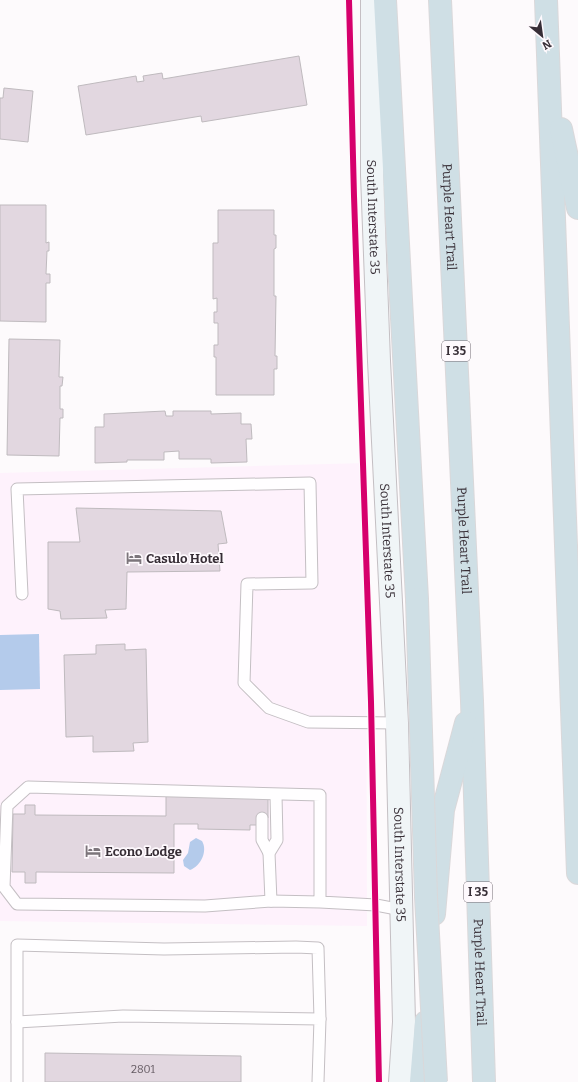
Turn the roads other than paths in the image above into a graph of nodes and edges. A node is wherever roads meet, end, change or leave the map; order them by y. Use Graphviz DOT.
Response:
graph roads {
  1 [pos="372,0"];
  2 [pos="385,0"];
  3 [pos="440,0"];
  4 [pos="546,0"];
  5 [pos="549,71"];
  6 [pos="578,208"];
  7 [pos="22,594"];
  8 [pos="472,701"];
  9 [pos="397,723"];
  10 [pos="276,794"];
  11 [pos="262,818"];
  12 [pos="269,853"];
  13 [pos="578,873"];
  14 [pos="271,901"];
  15 [pos="320,902"];
  16 [pos="402,910"];
  17 [pos="320,1018"];
  18 [pos="17,1022"];
  19 [pos="17,1082"];
  20 [pos="318,1082"];
  21 [pos="400,1082"];
  22 [pos="421,1082"];
  23 [pos="436,1082"];
  24 [pos="484,1082"];
  1 -- 9 [label="main road, South Interstate 35"];
  2 -- 23 [label="highway, bridge"];
  3 -- 8 [label="highway, Purple Heart Trail / I 35"];
  4 -- 5 [label="highway"];
  5 -- 6 [label="highway"];
  5 -- 13 [label="highway"];
  7 -- 9 [label="lane"];
  8 -- 22 [label="highway"];
  8 -- 24 [label="highway, Purple Heart Trail / I 35"];
  9 -- 16 [label="main road, South Interstate 35"];
  10 -- 12 [label="lane"];
  10 -- 14 [label="lane"];
  10 -- 15 [label="lane"];
  11 -- 12 [label="lane"];
  12 -- 14 [label="lane"];
  14 -- 15 [label="lane"];
  15 -- 16 [label="lane"];
  16 -- 21 [label="main road, South Interstate 35"];
  17 -- 18 [label="lane"];
  17 -- 18 [label="lane"];
  17 -- 20 [label="lane"];
  18 -- 19 [label="lane"];
}
